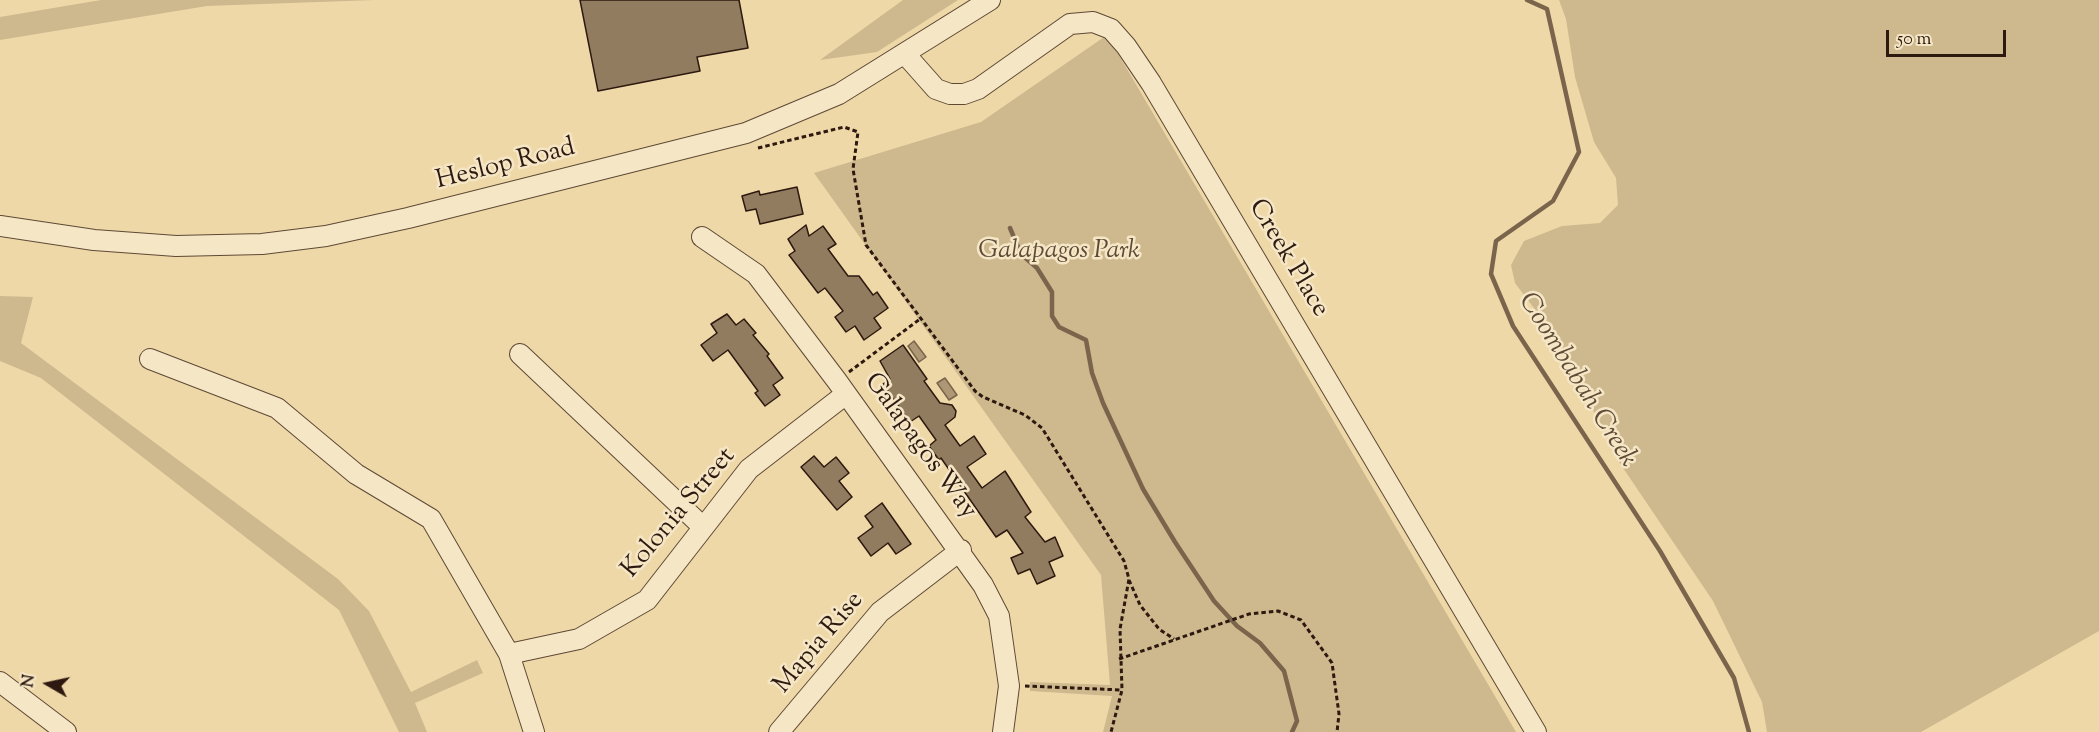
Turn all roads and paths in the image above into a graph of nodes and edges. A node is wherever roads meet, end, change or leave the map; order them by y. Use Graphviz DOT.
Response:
graph roads {
  1 [pos="990,0"];
  2 [pos="905,54"];
  3 [pos="746,133"];
  4 [pos="0,226"];
  5 [pos="702,237"];
  6 [pos="920,319"];
  7 [pos="520,354"];
  8 [pos="150,359"];
  9 [pos="842,387"];
  10 [pos="703,527"];
  11 [pos="961,550"];
  12 [pos="1129,579"];
  13 [pos="1174,639"];
  14 [pos="509,654"];
  15 [pos="1119,659"];
  16 [pos="0,682"];
  17 [pos="1009,686"];
  18 [pos="1122,690"];
  19 [pos="66,732"];
  20 [pos="534,732"];
  21 [pos="779,732"];
  22 [pos="1003,732"];
  23 [pos="1111,732"];
  24 [pos="1337,732"];
  25 [pos="1536,732"];
  1 -- 2 [label="street, Heslop Road"];
  2 -- 3 [label="street, Heslop Road"];
  2 -- 25 [label="street, Creek Place"];
  3 -- 4 [label="street, Heslop Road"];
  3 -- 6 [label="path"];
  5 -- 9 [label="street, Galapagos Way"];
  6 -- 9 [label="path"];
  6 -- 12 [label="path"];
  7 -- 10 [label="street"];
  8 -- 14 [label="street"];
  9 -- 10 [label="street, Kolonia Street"];
  9 -- 11 [label="street, Galapagos Way"];
  10 -- 14 [label="street, Kolonia Street"];
  11 -- 17 [label="street, Galapagos Way"];
  11 -- 21 [label="street, Mapia Rise"];
  12 -- 13 [label="path"];
  12 -- 15 [label="path"];
  13 -- 15 [label="path"];
  13 -- 24 [label="path"];
  14 -- 20 [label="street"];
  15 -- 18 [label="path"];
  16 -- 19 [label="street"];
  17 -- 18 [label="path"];
  17 -- 22 [label="street, Galapagos Way"];
  18 -- 23 [label="path"];
}
